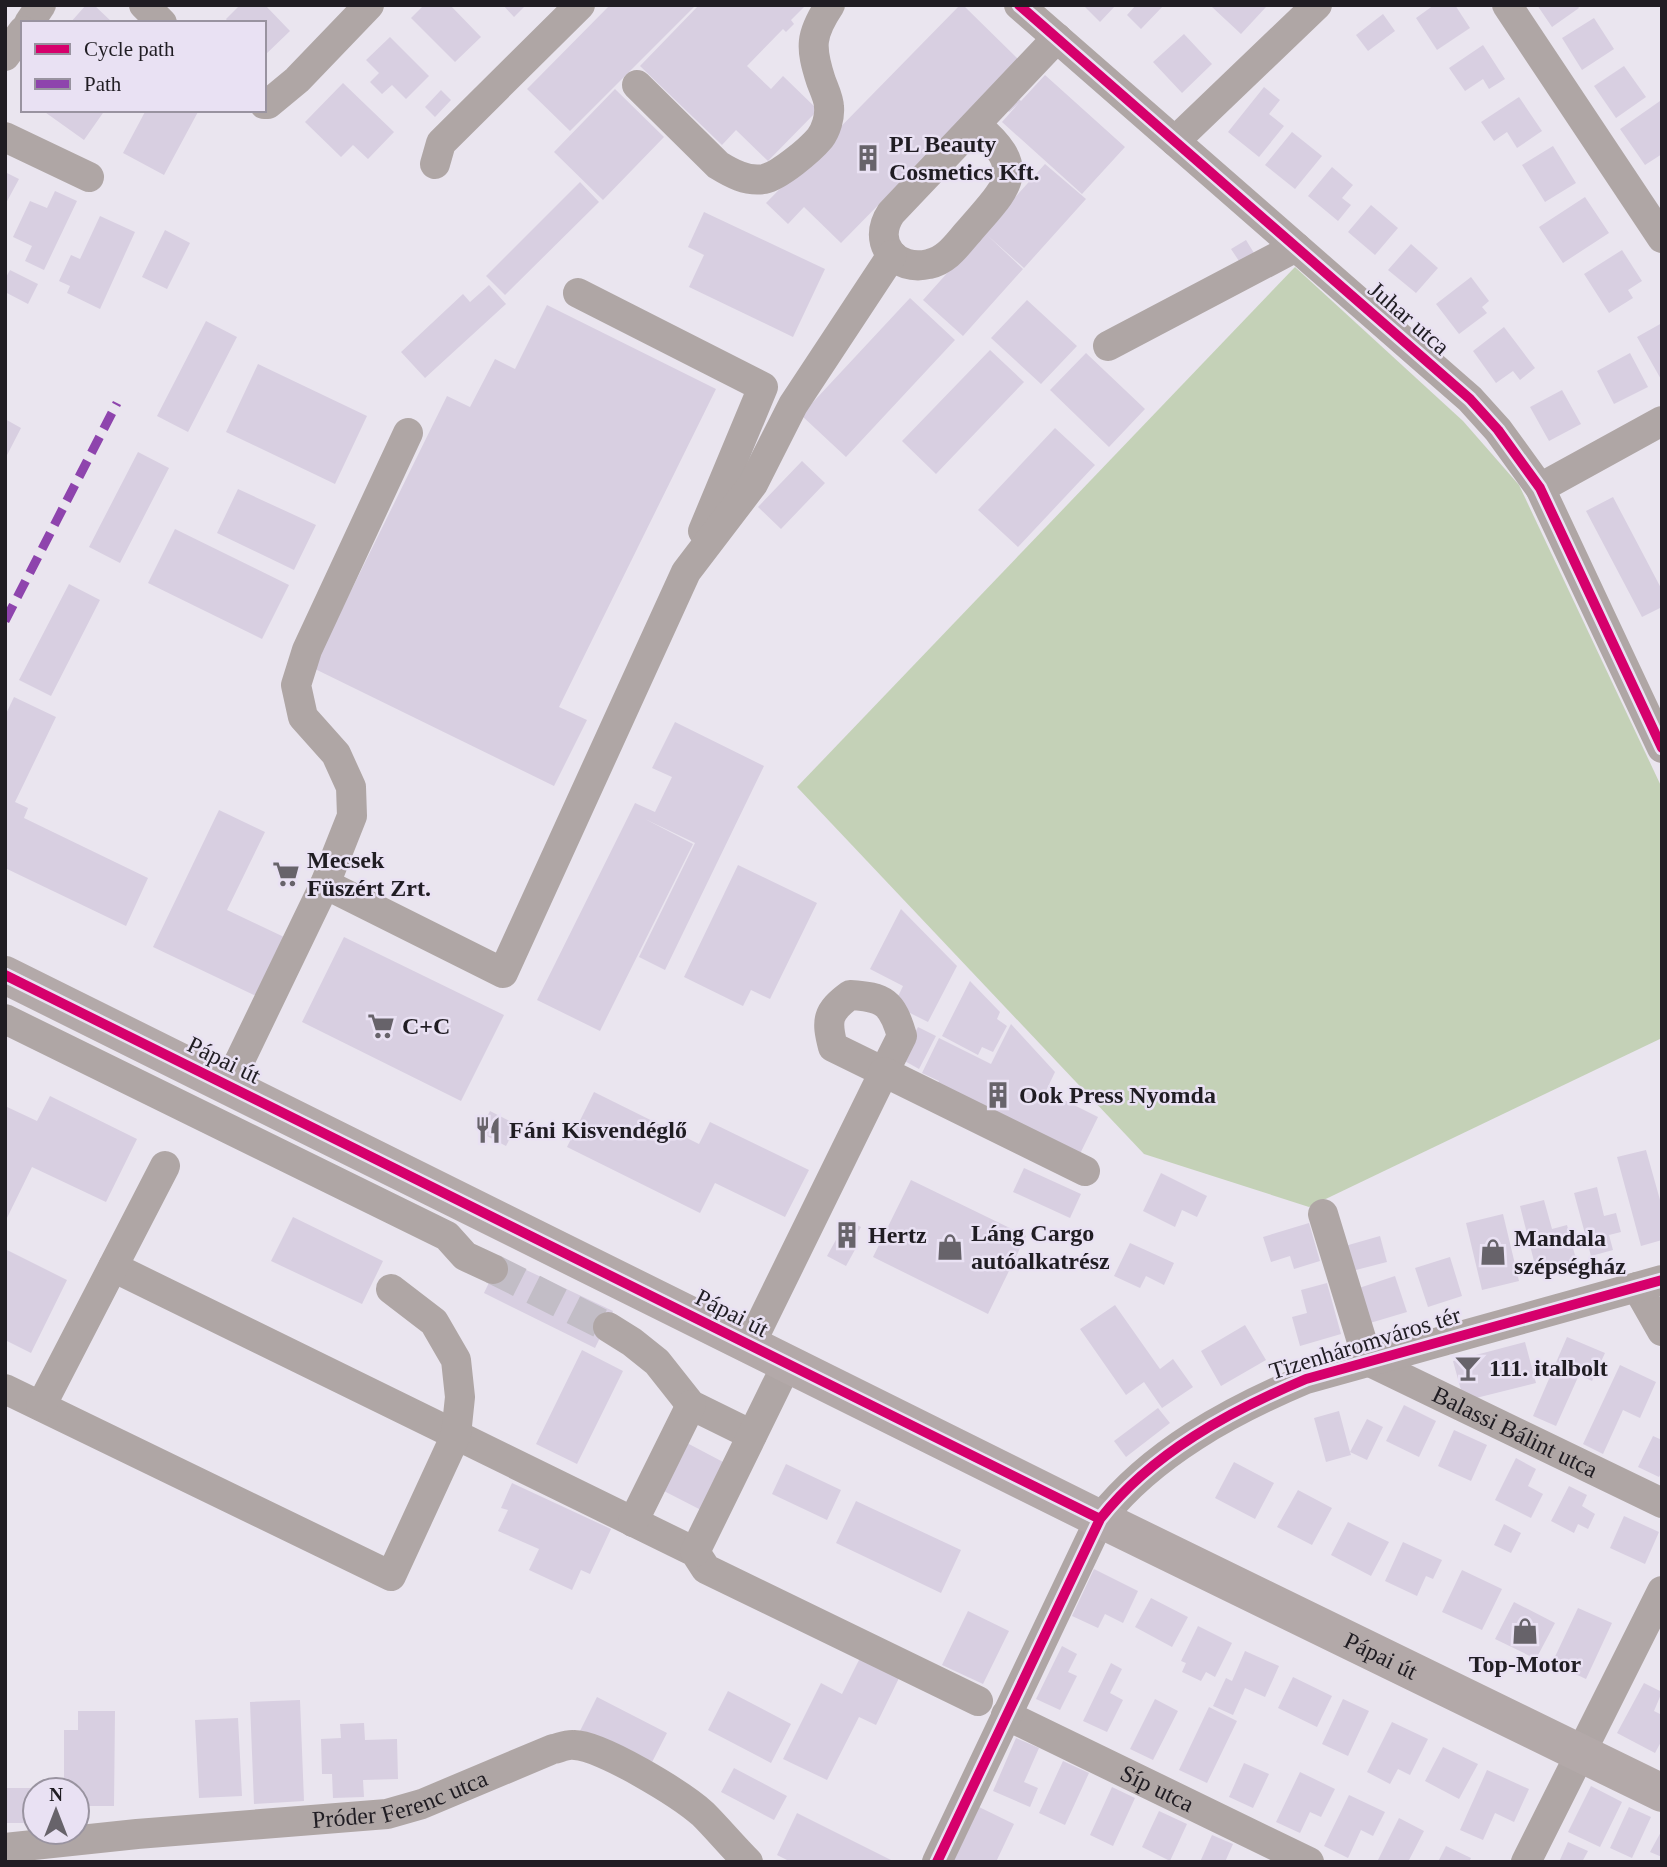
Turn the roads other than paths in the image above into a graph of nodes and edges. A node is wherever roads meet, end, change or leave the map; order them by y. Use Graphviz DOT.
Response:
graph roads {
  1 [pos="41,5"];
  2 [pos="144,5"];
  3 [pos="369,5"];
  4 [pos="580,5"];
  5 [pos="830,5"];
  6 [pos="1019,5"];
  7 [pos="1317,5"];
  8 [pos="1507,5"];
  9 [pos="30,21"];
  10 [pos="160,21"];
  11 [pos="21,34"];
  12 [pos="1057,38"];
  13 [pos="5,56"];
  14 [pos="637,85"];
  15 [pos="266,104"];
  16 [pos="976,125"];
  17 [pos="5,137"];
  18 [pos="1175,141"];
  19 [pos="435,164"];
  20 [pos="89,177"];
  21 [pos="1662,238"];
  22 [pos="1296,247"];
  23 [pos="892,255"];
  24 [pos="578,293"];
  25 [pos="1108,346"];
  26 [pos="1662,421"];
  27 [pos="408,433"];
  28 [pos="1540,488"];
  29 [pos="686,572"];
  30 [pos="1662,748"];
  31 [pos="325,884"];
  32 [pos="5,975"];
  33 [pos="5,1019"];
  34 [pos="228,1085"];
  35 [pos="165,1166"];
  36 [pos="1085,1171"];
  37 [pos="1323,1214"];
  38 [pos="113,1267"];
  39 [pos="493,1269"];
  40 [pos="1649,1283"];
  41 [pos="391,1289"];
  42 [pos="608,1327"];
  43 [pos="1662,1331"];
  44 [pos="750,1345"];
  45 [pos="1368,1361"];
  46 [pos="787,1364"];
  47 [pos="5,1389"];
  48 [pos="691,1405"];
  49 [pos="41,1406"];
  50 [pos="456,1435"];
  51 [pos="752,1435"];
  52 [pos="1662,1503"];
  53 [pos="1100,1519"];
  54 [pos="633,1522"];
  55 [pos="695,1552"];
  56 [pos="1662,1591"];
  57 [pos="978,1701"];
  58 [pos="1006,1715"];
  59 [pos="1580,1754"];
  60 [pos="1662,1793"];
  61 [pos="5,1848"];
  62 [pos="748,1862"];
  63 [pos="937,1862"];
  64 [pos="1309,1862"];
  65 [pos="1526,1862"];
  1 -- 9 [label="street"];
  2 -- 10 [label="street"];
  3 -- 15 [label="street"];
  4 -- 19 [label="street"];
  5 -- 14 [label="street"];
  6 -- 12 [label="street, Juhar utca"];
  7 -- 18 [label="street"];
  8 -- 21 [label="street"];
  11 -- 13 [label="street"];
  12 -- 16 [label="street"];
  12 -- 18 [label="street, Juhar utca"];
  16 -- 23 [label="street"];
  16 -- 23 [label="street"];
  17 -- 20 [label="street"];
  18 -- 22 [label="street, Juhar utca"];
  22 -- 25 [label="street"];
  22 -- 28 [label="street, Juhar utca"];
  23 -- 29 [label="street"];
  24 -- 29 [label="street"];
  26 -- 28 [label="street"];
  27 -- 31 [label="street"];
  28 -- 30 [label="street, Juhar utca"];
  29 -- 31 [label="street"];
  31 -- 34 [label="street"];
  32 -- 34 [label="main road, Pápai út"];
  33 -- 39 [label="street"];
  34 -- 44 [label="main road, Pápai út"];
  35 -- 38 [label="street"];
  36 -- 44 [label="street"];
  37 -- 45 [label="street"];
  38 -- 49 [label="street"];
  38 -- 50 [label="street"];
  40 -- 43 [label="street"];
  40 -- 45 [label="street, Tizenháromváros tér"];
  41 -- 50 [label="street"];
  42 -- 48 [label="street"];
  44 -- 46 [label="main road, Pápai út"];
  45 -- 52 [label="street, Balassi Bálint utca"];
  45 -- 53 [label="street, Tizenháromváros tér"];
  46 -- 51 [label="street"];
  46 -- 53 [label="main road, Pápai út"];
  47 -- 49 [label="street"];
  48 -- 51 [label="street"];
  48 -- 54 [label="street"];
  49 -- 50 [label="street"];
  50 -- 54 [label="street"];
  51 -- 55 [label="street"];
  53 -- 58 [label="street"];
  53 -- 59 [label="main road, Pápai út"];
  54 -- 55 [label="street"];
  55 -- 57 [label="street"];
  56 -- 59 [label="street"];
  58 -- 63 [label="street"];
  58 -- 64 [label="street, Síp utca"];
  59 -- 60 [label="main road, Pápai út"];
  59 -- 65 [label="street"];
  61 -- 62 [label="street, Próder Ferenc utca"];
}
